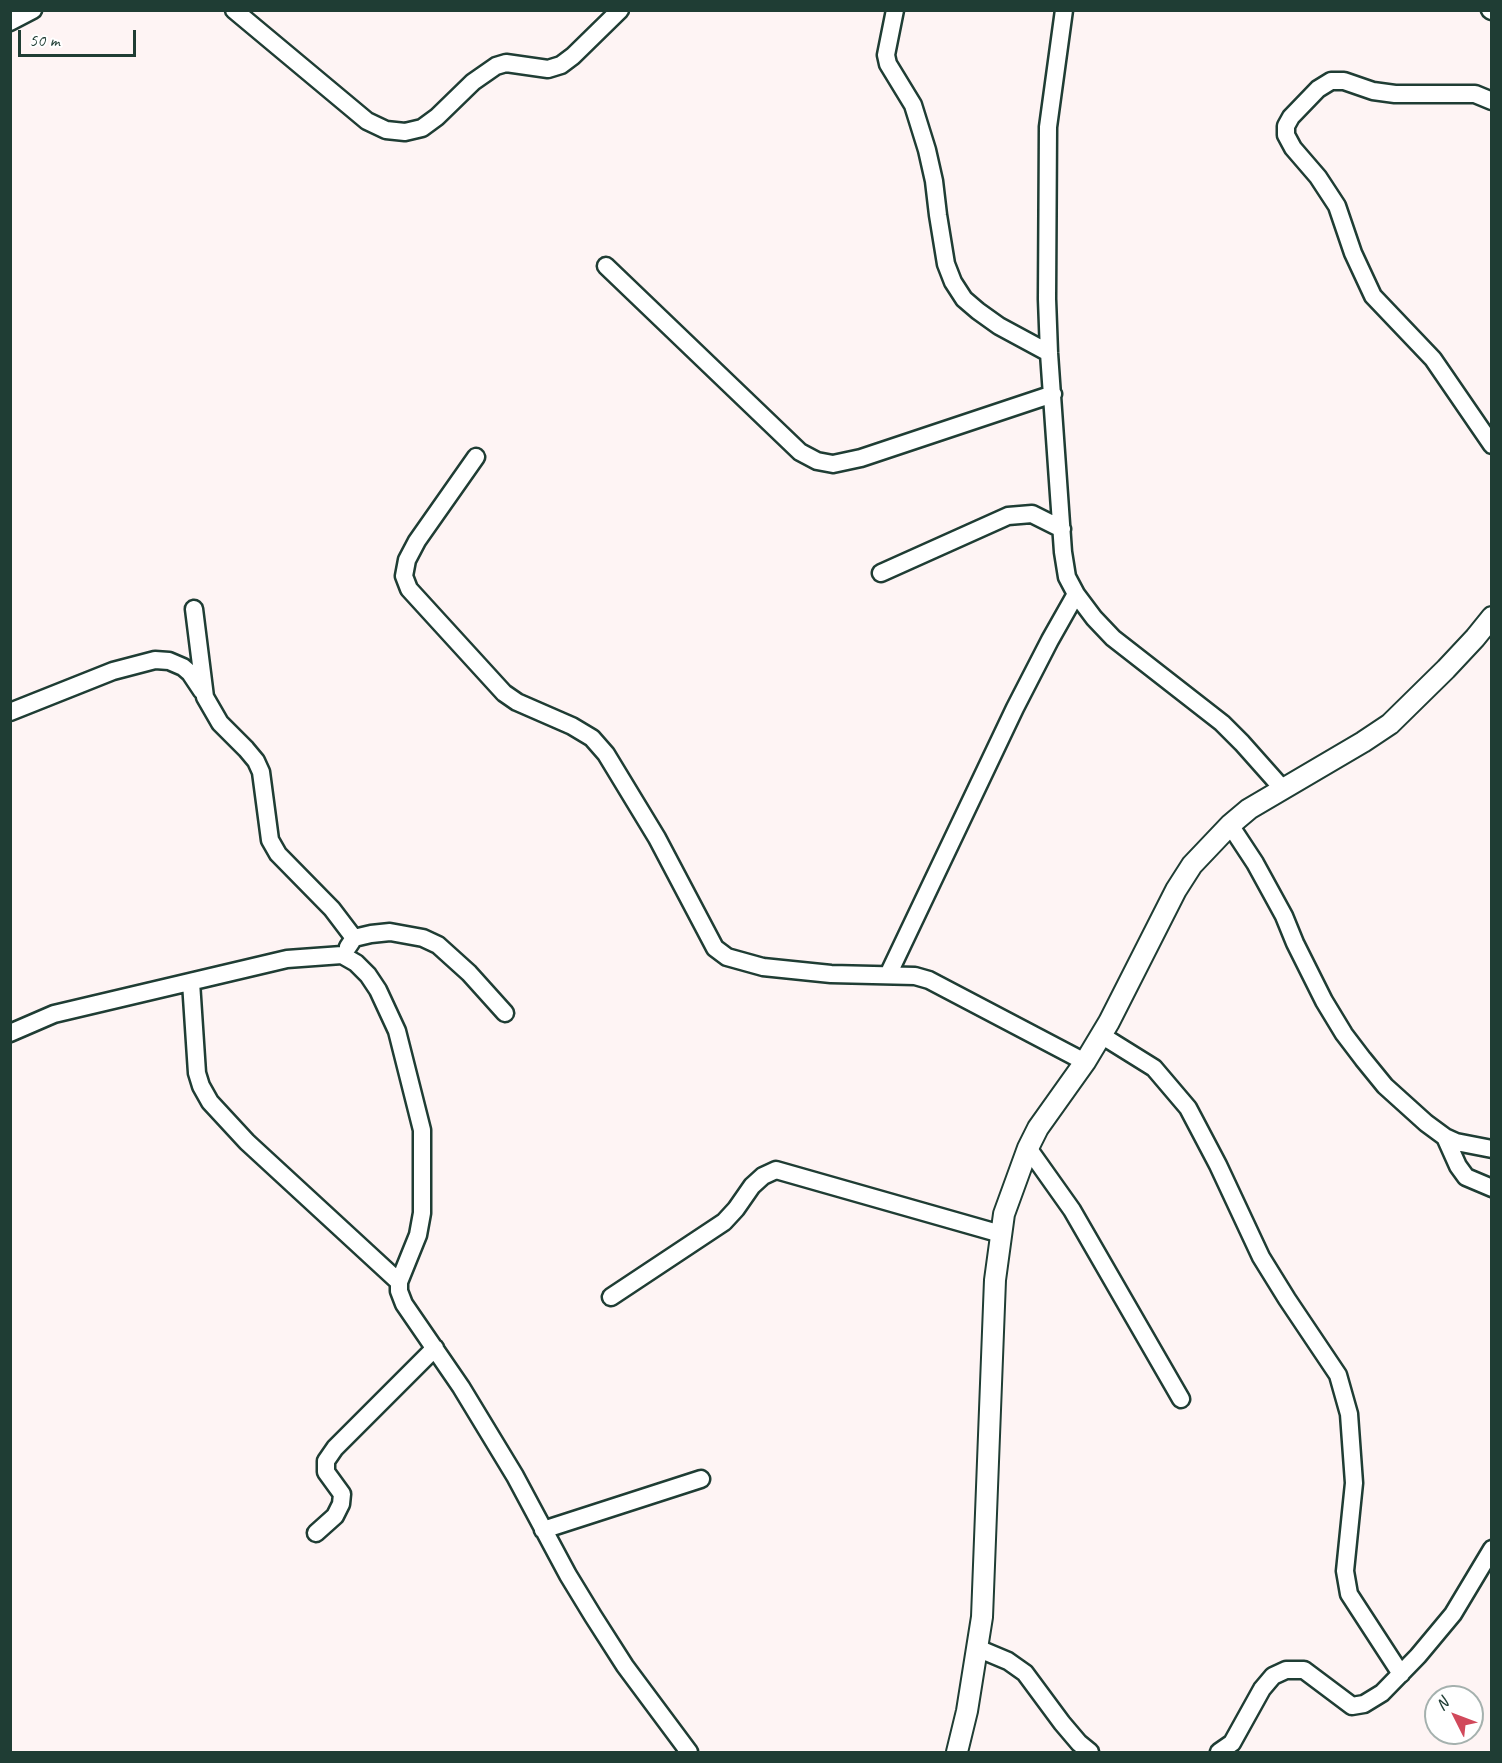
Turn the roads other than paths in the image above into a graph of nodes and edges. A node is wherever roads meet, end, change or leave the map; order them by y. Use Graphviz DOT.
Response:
graph roads {
  1 [pos="33,10"];
  2 [pos="234,10"];
  3 [pos="620,10"];
  4 [pos="895,10"];
  5 [pos="1064,10"];
  6 [pos="10,22"];
  7 [pos="1491,101"];
  8 [pos="606,266"];
  9 [pos="1049,353"];
  10 [pos="1053,394"];
  11 [pos="1491,445"];
  12 [pos="476,457"];
  13 [pos="1062,529"];
  14 [pos="881,573"];
  15 [pos="1076,594"];
  16 [pos="194,609"];
  17 [pos="1491,617"];
  18 [pos="205,696"];
  19 [pos="10,712"];
  20 [pos="1282,788"];
  21 [pos="1230,825"];
  22 [pos="354,938"];
  23 [pos="342,955"];
  24 [pos="888,975"];
  25 [pos="191,982"];
  26 [pos="505,1013"];
  27 [pos="10,1034"];
  28 [pos="1101,1035"];
  29 [pos="1085,1062"];
  30 [pos="1444,1137"];
  31 [pos="1028,1148"];
  32 [pos="1491,1149"];
  33 [pos="1491,1188"];
  34 [pos="1001,1234"];
  35 [pos="399,1282"];
  36 [pos="612,1297"];
  37 [pos="435,1348"];
  38 [pos="1181,1399"];
  39 [pos="702,1479"];
  40 [pos="543,1530"];
  41 [pos="316,1533"];
  42 [pos="1491,1549"];
  43 [pos="977,1648"];
  44 [pos="1401,1674"];
  45 [pos="689,1752"];
  46 [pos="957,1752"];
  47 [pos="1090,1752"];
  48 [pos="1219,1752"];
  1 -- 6 [label="street"];
  2 -- 3 [label="street"];
  4 -- 9 [label="street"];
  5 -- 9 [label="street"];
  7 -- 11 [label="street"];
  8 -- 10 [label="street"];
  9 -- 10 [label="street"];
  10 -- 13 [label="street"];
  12 -- 24 [label="street"];
  13 -- 14 [label="street"];
  13 -- 15 [label="street"];
  15 -- 20 [label="street"];
  15 -- 24 [label="street"];
  16 -- 18 [label="street"];
  17 -- 20 [label="street"];
  18 -- 19 [label="street"];
  18 -- 22 [label="street"];
  20 -- 21 [label="street"];
  21 -- 28 [label="street"];
  21 -- 30 [label="street"];
  22 -- 23 [label="street"];
  22 -- 26 [label="street"];
  23 -- 25 [label="street"];
  23 -- 35 [label="street"];
  24 -- 29 [label="street"];
  25 -- 27 [label="street"];
  25 -- 35 [label="street"];
  28 -- 29 [label="street"];
  28 -- 44 [label="street"];
  29 -- 31 [label="street"];
  30 -- 32 [label="street"];
  30 -- 33 [label="street"];
  31 -- 34 [label="street"];
  31 -- 38 [label="street"];
  34 -- 36 [label="street"];
  34 -- 43 [label="street"];
  35 -- 37 [label="street"];
  37 -- 40 [label="street"];
  37 -- 41 [label="street"];
  39 -- 40 [label="street"];
  40 -- 45 [label="street"];
  42 -- 44 [label="street"];
  43 -- 46 [label="street"];
  43 -- 47 [label="street"];
  44 -- 48 [label="street"];
}
